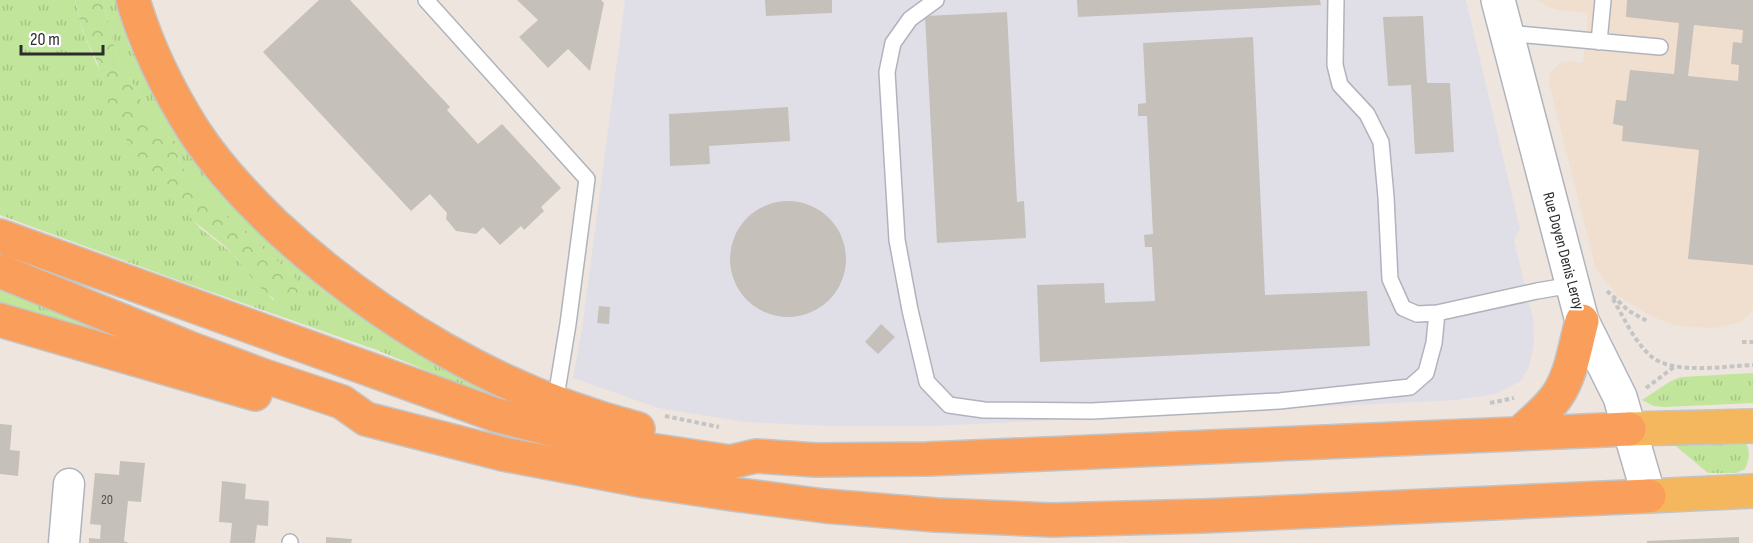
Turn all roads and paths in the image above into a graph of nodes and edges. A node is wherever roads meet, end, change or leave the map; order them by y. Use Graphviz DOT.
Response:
graph roads {
  1 [pos="134,0"];
  2 [pos="426,0"];
  3 [pos="936,0"];
  4 [pos="1336,0"];
  5 [pos="1498,0"];
  6 [pos="1603,0"];
  7 [pos="1506,33"];
  8 [pos="1599,42"];
  9 [pos="1659,47"];
  10 [pos="0,236"];
  11 [pos="0,271"];
  12 [pos="1572,285"];
  13 [pos="1611,296"];
  14 [pos="1437,313"];
  15 [pos="0,320"];
  16 [pos="1582,321"];
  17 [pos="1742,342"];
  18 [pos="1753,342"];
  19 [pos="1753,365"];
  20 [pos="366,419"];
  21 [pos="1753,426"];
  22 [pos="1629,429"];
  23 [pos="1520,433"];
  24 [pos="548,437"];
  25 [pos="69,483"];
  26 [pos="1753,491"];
  27 [pos="1649,496"];
  28 [pos="64,543"];
  1 -- 24 [label="highway"];
  2 -- 24 [label="lane"];
  3 -- 14 [label="lane"];
  4 -- 14 [label="lane"];
  5 -- 7 [label="street, Rue Doyen Denis Leroy"];
  6 -- 8 [label="lane"];
  7 -- 8 [label="lane"];
  7 -- 12 [label="street, Rue Doyen Denis Leroy"];
  8 -- 9 [label="lane"];
  10 -- 24 [label="highway"];
  11 -- 20 [label="highway"];
  12 -- 14 [label="lane"];
  12 -- 16 [label="street, Rue Doyen Denis Leroy"];
  13 -- 19 [label="path"];
  15 -- 20 [label="highway"];
  16 -- 22 [label="street, Rue Doyen Denis Leroy"];
  16 -- 23 [label="highway"];
  17 -- 18 [label="path"];
  20 -- 24 [label="highway"];
  21 -- 22 [label="main road"];
  22 -- 23 [label="highway"];
  22 -- 27 [label="street, Rue Doyen Denis Leroy"];
  23 -- 24 [label="highway"];
  24 -- 27 [label="highway"];
  25 -- 28 [label="street"];
  26 -- 27 [label="main road"];
}
